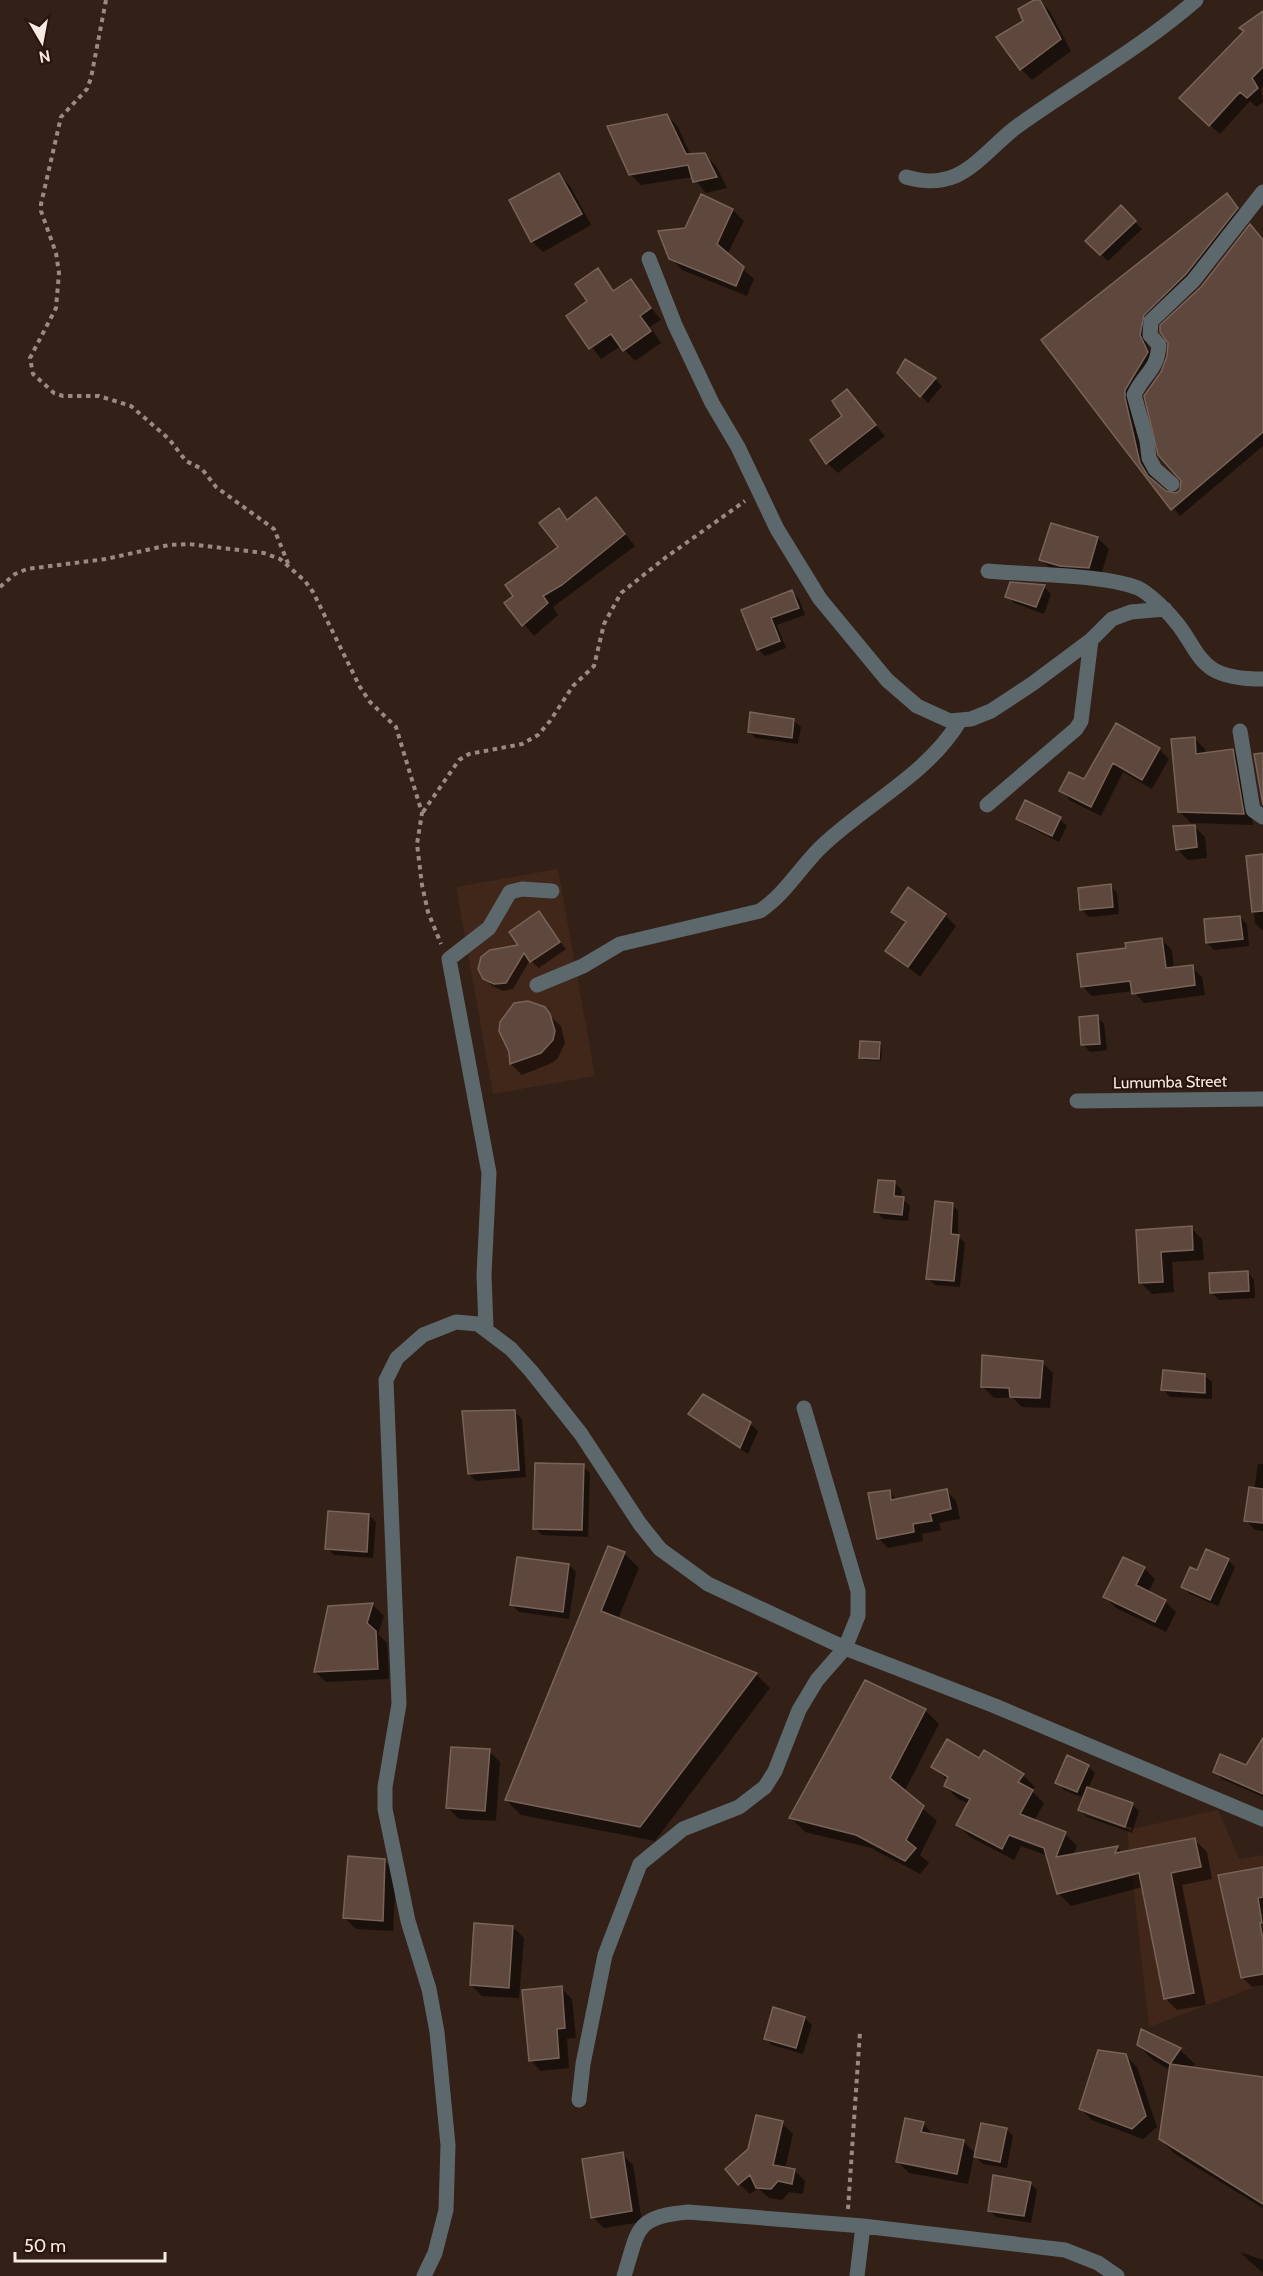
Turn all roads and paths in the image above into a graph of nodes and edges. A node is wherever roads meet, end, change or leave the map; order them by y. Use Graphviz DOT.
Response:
graph roads {
  1 [pos="106,0"];
  2 [pos="1196,0"];
  3 [pos="906,177"];
  4 [pos="1263,192"];
  5 [pos="650,259"];
  6 [pos="1172,484"];
  7 [pos="759,491"];
  8 [pos="291,568"];
  9 [pos="988,571"];
  10 [pos="0,587"];
  11 [pos="1165,609"];
  12 [pos="1091,640"];
  13 [pos="1263,679"];
  14 [pos="959,722"];
  15 [pos="1239,732"];
  16 [pos="987,805"];
  17 [pos="422,813"];
  18 [pos="1263,817"];
  19 [pos="552,891"];
  20 [pos="449,964"];
  21 [pos="537,985"];
  22 [pos="1263,1099"];
  23 [pos="1077,1101"];
  24 [pos="486,1328"];
  25 [pos="804,1408"];
  26 [pos="845,1648"];
  27 [pos="1263,1819"];
  28 [pos="860,2032"];
  29 [pos="579,2100"];
  30 [pos="847,2225"];
  31 [pos="863,2226"];
  32 [pos="424,2276"];
  33 [pos="624,2276"];
  34 [pos="857,2276"];
  35 [pos="1117,2276"];
  1 -- 8 [label="path"];
  2 -- 3 [label="street"];
  4 -- 6 [label="street"];
  5 -- 7 [label="street"];
  7 -- 14 [label="street"];
  7 -- 17 [label="path"];
  8 -- 10 [label="path"];
  8 -- 17 [label="path"];
  9 -- 11 [label="street"];
  11 -- 12 [label="street"];
  11 -- 13 [label="street"];
  12 -- 14 [label="street"];
  12 -- 16 [label="street"];
  14 -- 21 [label="street"];
  15 -- 18 [label="street"];
  17 -- 20 [label="path"];
  19 -- 20 [label="street"];
  20 -- 24 [label="street"];
  22 -- 23 [label="street, Lumumba Street"];
  24 -- 26 [label="street"];
  24 -- 32 [label="street"];
  25 -- 26 [label="street"];
  26 -- 27 [label="street"];
  26 -- 29 [label="street"];
  28 -- 30 [label="path"];
  30 -- 31 [label="street"];
  30 -- 33 [label="street"];
  31 -- 34 [label="street"];
  31 -- 35 [label="street"];
}
